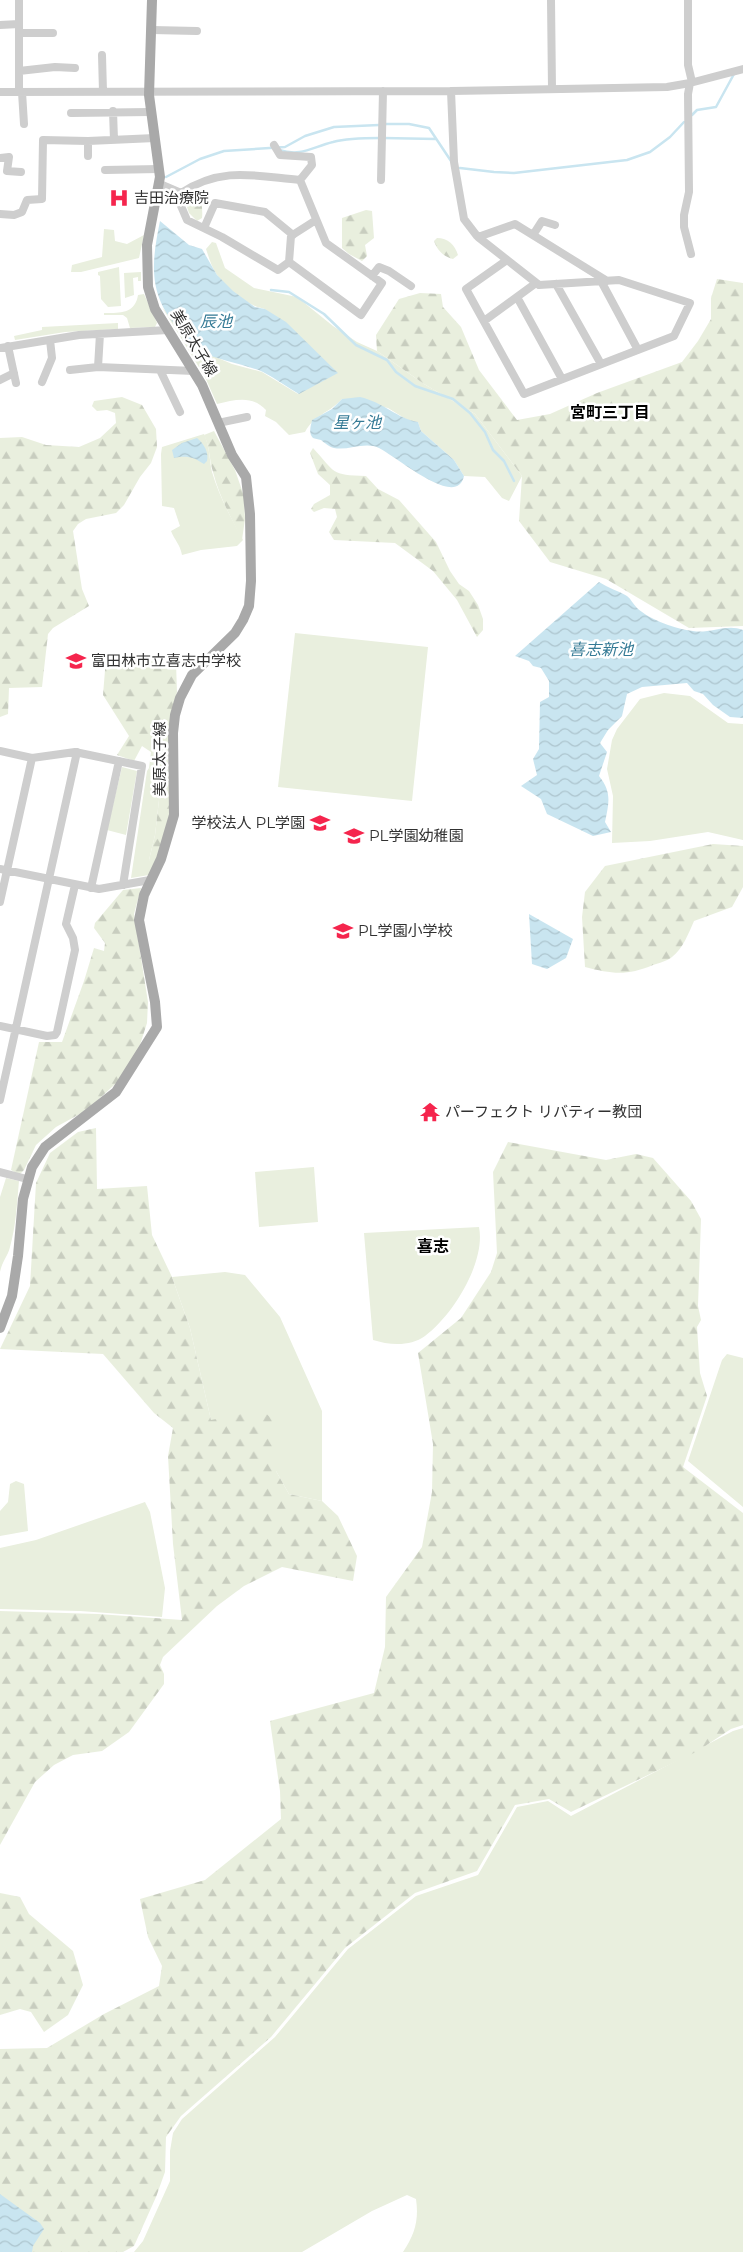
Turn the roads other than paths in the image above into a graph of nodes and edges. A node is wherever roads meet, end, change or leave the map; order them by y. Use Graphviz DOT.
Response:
graph roads {
  1 [pos="19,0"];
  2 [pos="152,0"];
  3 [pos="551,0"];
  4 [pos="688,0"];
  5 [pos="0,25"];
  6 [pos="19,29"];
  7 [pos="152,30"];
  8 [pos="196,31"];
  9 [pos="53,33"];
  10 [pos="102,55"];
  11 [pos="75,68"];
  12 [pos="743,69"];
  13 [pos="19,71"];
  14 [pos="692,83"];
  15 [pos="552,89"];
  16 [pos="383,91"];
  17 [pos="451,91"];
  18 [pos="0,92"];
  19 [pos="20,92"];
  20 [pos="103,92"];
  21 [pos="149,92"];
  22 [pos="113,111"];
  23 [pos="150,112"];
  24 [pos="71,113"];
  25 [pos="24,124"];
  26 [pos="155,138"];
  27 [pos="114,140"];
  28 [pos="88,141"];
  29 [pos="10,148"];
  30 [pos="277,149"];
  31 [pos="88,156"];
  32 [pos="9,157"];
  33 [pos="0,158"];
  34 [pos="159,169"];
  35 [pos="105,170"];
  36 [pos="21,172"];
  37 [pos="300,180"];
  38 [pos="381,180"];
  39 [pos="163,185"];
  40 [pos="181,193"];
  41 [pos="0,214"];
  42 [pos="316,220"];
  43 [pos="555,225"];
  44 [pos="204,228"];
  45 [pos="293,235"];
  46 [pos="533,235"];
  47 [pos="478,237"];
  48 [pos="691,254"];
  49 [pos="507,260"];
  50 [pos="289,262"];
  51 [pos="372,276"];
  52 [pos="604,281"];
  53 [pos="536,283"];
  54 [pos="556,284"];
  55 [pos="411,286"];
  56 [pos="517,297"];
  57 [pos="484,321"];
  58 [pos="168,330"];
  59 [pos="100,334"];
  60 [pos="50,340"];
  61 [pos="4,347"];
  62 [pos="638,350"];
  63 [pos="601,364"];
  64 [pos="98,366"];
  65 [pos="70,370"];
  66 [pos="160,370"];
  67 [pos="194,371"];
  68 [pos="14,373"];
  69 [pos="562,379"];
  70 [pos="0,380"];
  71 [pos="42,382"];
  72 [pos="16,383"];
  73 [pos="180,412"];
  74 [pos="247,417"];
  75 [pos="218,423"];
  76 [pos="0,751"];
  77 [pos="77,752"];
  78 [pos="32,758"];
  79 [pos="119,761"];
  80 [pos="4,870"];
  81 [pos="49,880"];
  82 [pos="150,880"];
  83 [pos="75,885"];
  84 [pos="123,885"];
  85 [pos="90,888"];
  86 [pos="0,902"];
  87 [pos="0,1026"];
  88 [pos="16,1029"];
  89 [pos="0,1100"];
  90 [pos="0,1172"];
  91 [pos="27,1179"];
  92 [pos="0,1328"];
  1 -- 6 [label="street"];
  2 -- 7 [label="main road, 美原太子線"];
  3 -- 15 [label="street"];
  4 -- 14 [label="street"];
  5 -- 6 [label="street"];
  6 -- 9 [label="street"];
  6 -- 13 [label="street"];
  7 -- 8 [label="street"];
  7 -- 21 [label="main road, 美原太子線"];
  10 -- 20 [label="street"];
  11 -- 13 [label="street"];
  12 -- 14 [label="street"];
  13 -- 19 [label="street"];
  14 -- 15 [label="street"];
  14 -- 48 [label="street"];
  15 -- 17 [label="street"];
  16 -- 17 [label="street"];
  16 -- 21 [label="street"];
  16 -- 38 [label="street"];
  17 -- 47 [label="street"];
  18 -- 19 [label="street"];
  19 -- 20 [label="street"];
  19 -- 25 [label="street"];
  20 -- 21 [label="street"];
  21 -- 23 [label="main road, 美原太子線"];
  22 -- 23 [label="street"];
  22 -- 24 [label="street"];
  22 -- 27 [label="street"];
  23 -- 26 [label="main road, 美原太子線"];
  26 -- 27 [label="street"];
  26 -- 34 [label="main road, 美原太子線"];
  27 -- 28 [label="street"];
  28 -- 31 [label="street"];
  28 -- 41 [label="street"];
  29 -- 32 [label="street"];
  30 -- 37 [label="street"];
  32 -- 33 [label="street"];
  32 -- 36 [label="street"];
  34 -- 35 [label="street"];
  34 -- 39 [label="main road, 美原太子線"];
  37 -- 40 [label="street"];
  37 -- 42 [label="street"];
  39 -- 40 [label="street"];
  39 -- 58 [label="main road, 美原太子線"];
  40 -- 44 [label="street"];
  42 -- 45 [label="street"];
  42 -- 51 [label="street"];
  43 -- 46 [label="street"];
  44 -- 45 [label="street"];
  44 -- 50 [label="street"];
  45 -- 50 [label="street"];
  46 -- 47 [label="street"];
  46 -- 52 [label="street"];
  47 -- 49 [label="street"];
  49 -- 53 [label="street"];
  49 -- 57 [label="street"];
  50 -- 51 [label="street"];
  51 -- 55 [label="street"];
  52 -- 54 [label="street"];
  52 -- 62 [label="street"];
  52 -- 62 [label="street"];
  53 -- 54 [label="street"];
  53 -- 56 [label="street"];
  54 -- 63 [label="street"];
  56 -- 57 [label="street"];
  56 -- 69 [label="street"];
  57 -- 69 [label="street"];
  58 -- 59 [label="street"];
  58 -- 67 [label="main road, 美原太子線"];
  59 -- 60 [label="street"];
  59 -- 64 [label="street"];
  60 -- 61 [label="street"];
  60 -- 71 [label="street"];
  61 -- 68 [label="street"];
  62 -- 63 [label="street"];
  63 -- 69 [label="street"];
  64 -- 65 [label="street"];
  64 -- 66 [label="street"];
  66 -- 67 [label="street"];
  66 -- 73 [label="street"];
  67 -- 75 [label="main road, 美原太子線"];
  68 -- 70 [label="street"];
  68 -- 72 [label="street"];
  74 -- 75 [label="street"];
  75 -- 82 [label="main road, 美原太子線"];
  76 -- 78 [label="street"];
  77 -- 78 [label="street"];
  77 -- 79 [label="street"];
  77 -- 81 [label="street"];
  78 -- 80 [label="street"];
  79 -- 84 [label="street"];
  79 -- 85 [label="street"];
  80 -- 81 [label="street"];
  80 -- 86 [label="street"];
  81 -- 83 [label="street"];
  81 -- 88 [label="street"];
  82 -- 84 [label="street"];
  82 -- 91 [label="main road, 美原太子線"];
  83 -- 85 [label="street"];
  83 -- 88 [label="street"];
  84 -- 85 [label="street"];
  87 -- 88 [label="street"];
  88 -- 89 [label="street"];
  90 -- 91 [label="street"];
  91 -- 92 [label="main road, 美原太子線"];
}
